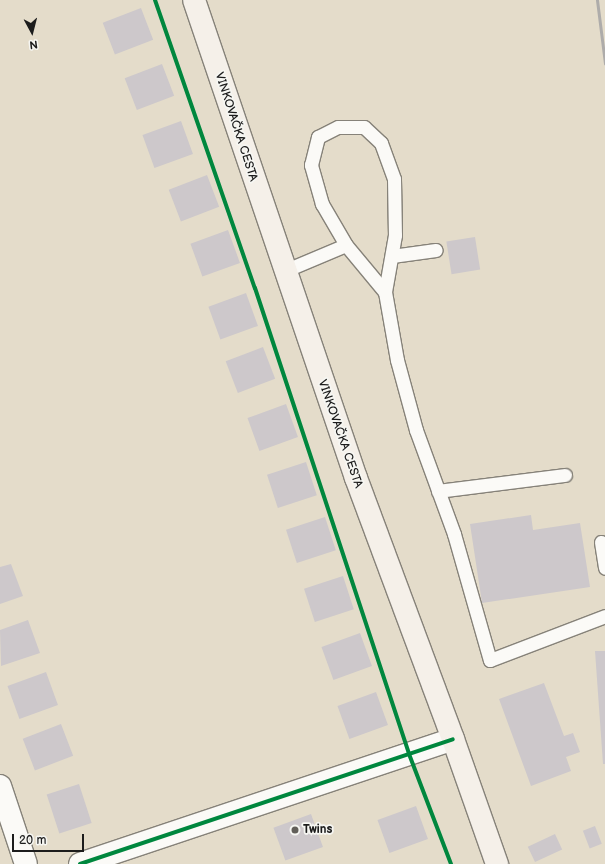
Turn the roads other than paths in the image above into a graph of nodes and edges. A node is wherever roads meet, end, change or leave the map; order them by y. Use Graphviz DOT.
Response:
graph roads {
  1 [pos="194,0"];
  2 [pos="346,245"];
  3 [pos="436,250"];
  4 [pos="392,256"];
  5 [pos="284,271"];
  6 [pos="385,292"];
  7 [pos="565,475"];
  8 [pos="438,491"];
  9 [pos="601,542"];
  10 [pos="605,568"];
  11 [pos="605,616"];
  12 [pos="453,739"];
  13 [pos="0,786"];
  14 [pos="26,864"];
  15 [pos="80,864"];
  16 [pos="496,864"];
  1 -- 5 [label="main road, VINKOVAČKA CESTA"];
  2 -- 4 [label="lane"];
  2 -- 5 [label="lane"];
  2 -- 6 [label="lane"];
  3 -- 4 [label="lane"];
  4 -- 6 [label="lane"];
  5 -- 12 [label="main road, VINKOVAČKA CESTA"];
  6 -- 8 [label="lane"];
  7 -- 8 [label="lane"];
  8 -- 11 [label="lane"];
  9 -- 10 [label="lane"];
  12 -- 15 [label="street"];
  12 -- 16 [label="main road, VINKOVAČKA CESTA"];
  13 -- 14 [label="street"];
}
